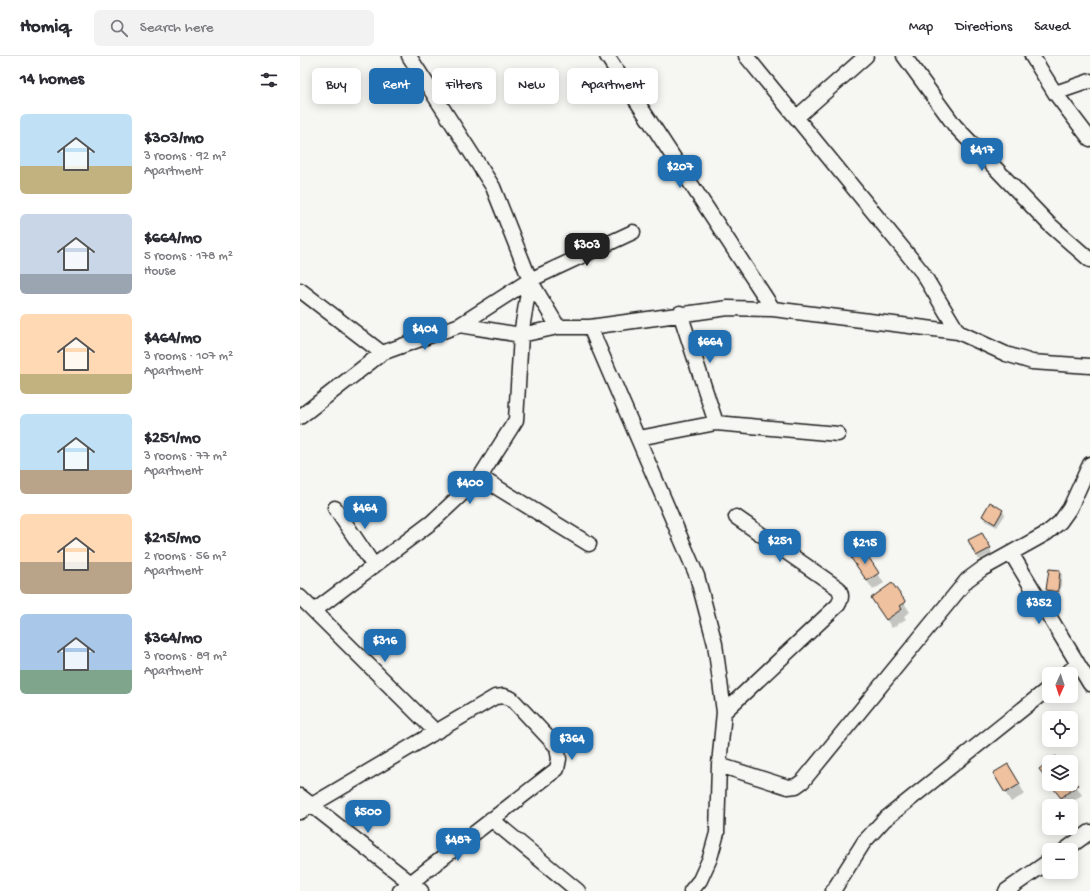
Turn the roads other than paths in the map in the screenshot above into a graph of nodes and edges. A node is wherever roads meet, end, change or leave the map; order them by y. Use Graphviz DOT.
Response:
graph roads {
  1 [pos="409,56"];
  2 [pos="607,56"];
  3 [pos="746,56"];
  4 [pos="866,56"];
  5 [pos="904,56"];
  6 [pos="1032,56"];
  7 [pos="1090,81"];
  8 [pos="1055,93"];
  9 [pos="797,117"];
  10 [pos="1090,139"];
  11 [pos="633,232"];
  12 [pos="1090,260"];
  13 [pos="530,280"];
  14 [pos="300,290"];
  15 [pos="773,309"];
  16 [pos="680,313"];
  17 [pos="460,325"];
  18 [pos="558,327"];
  19 [pos="590,327"];
  20 [pos="958,332"];
  21 [pos="521,335"];
  22 [pos="382,352"];
  23 [pos="1090,366"];
  24 [pos="300,417"];
  25 [pos="716,423"];
  26 [pos="838,434"];
  27 [pos="639,438"];
  28 [pos="1090,464"];
  29 [pos="480,477"];
  30 [pos="335,508"];
  31 [pos="736,517"];
  32 [pos="589,544"];
  33 [pos="1011,553"];
  34 [pos="374,566"];
  35 [pos="300,598"];
  36 [pos="314,612"];
  37 [pos="1078,664"];
  38 [pos="1074,667"];
  39 [pos="1090,684"];
  40 [pos="1042,694"];
  41 [pos="724,712"];
  42 [pos="436,732"];
  43 [pos="719,765"];
  44 [pos="303,804"];
  45 [pos="492,819"];
  46 [pos="1090,832"];
  47 [pos="1075,843"];
  48 [pos="1042,866"];
  49 [pos="404,887"];
  50 [pos="421,891"];
  51 [pos="578,891"];
  52 [pos="690,891"];
  53 [pos="833,891"];
  54 [pos="1006,891"];
  1 -- 13 [label="street"];
  2 -- 15 [label="street"];
  3 -- 9 [label="street"];
  4 -- 9 [label="street"];
  5 -- 12 [label="street"];
  6 -- 8 [label="street"];
  7 -- 8 [label="street"];
  8 -- 10 [label="street"];
  9 -- 20 [label="street"];
  11 -- 13 [label="street"];
  13 -- 17 [label="street"];
  13 -- 18 [label="street"];
  13 -- 21 [label="street"];
  14 -- 22 [label="street"];
  15 -- 16 [label="street"];
  15 -- 20 [label="street"];
  16 -- 19 [label="street"];
  16 -- 25 [label="street"];
  17 -- 21 [label="street"];
  17 -- 22 [label="street"];
  18 -- 19 [label="street"];
  18 -- 21 [label="street"];
  19 -- 27 [label="street"];
  20 -- 23 [label="street"];
  21 -- 29 [label="street"];
  22 -- 24 [label="street"];
  25 -- 26 [label="street"];
  25 -- 27 [label="street"];
  27 -- 41 [label="street"];
  28 -- 33 [label="street"];
  29 -- 32 [label="street"];
  29 -- 34 [label="street"];
  30 -- 34 [label="street"];
  31 -- 41 [label="street"];
  33 -- 37 [label="street"];
  33 -- 43 [label="street"];
  34 -- 36 [label="street"];
  35 -- 36 [label="street"];
  36 -- 42 [label="street"];
  37 -- 38 [label="street"];
  37 -- 39 [label="street"];
  40 -- 53 [label="street"];
  41 -- 43 [label="street"];
  42 -- 44 [label="street"];
  42 -- 45 [label="street"];
  43 -- 52 [label="street"];
  44 -- 49 [label="street"];
  45 -- 49 [label="street"];
  45 -- 51 [label="street"];
  46 -- 47 [label="street"];
  48 -- 54 [label="street"];
  49 -- 50 [label="street"];
}
